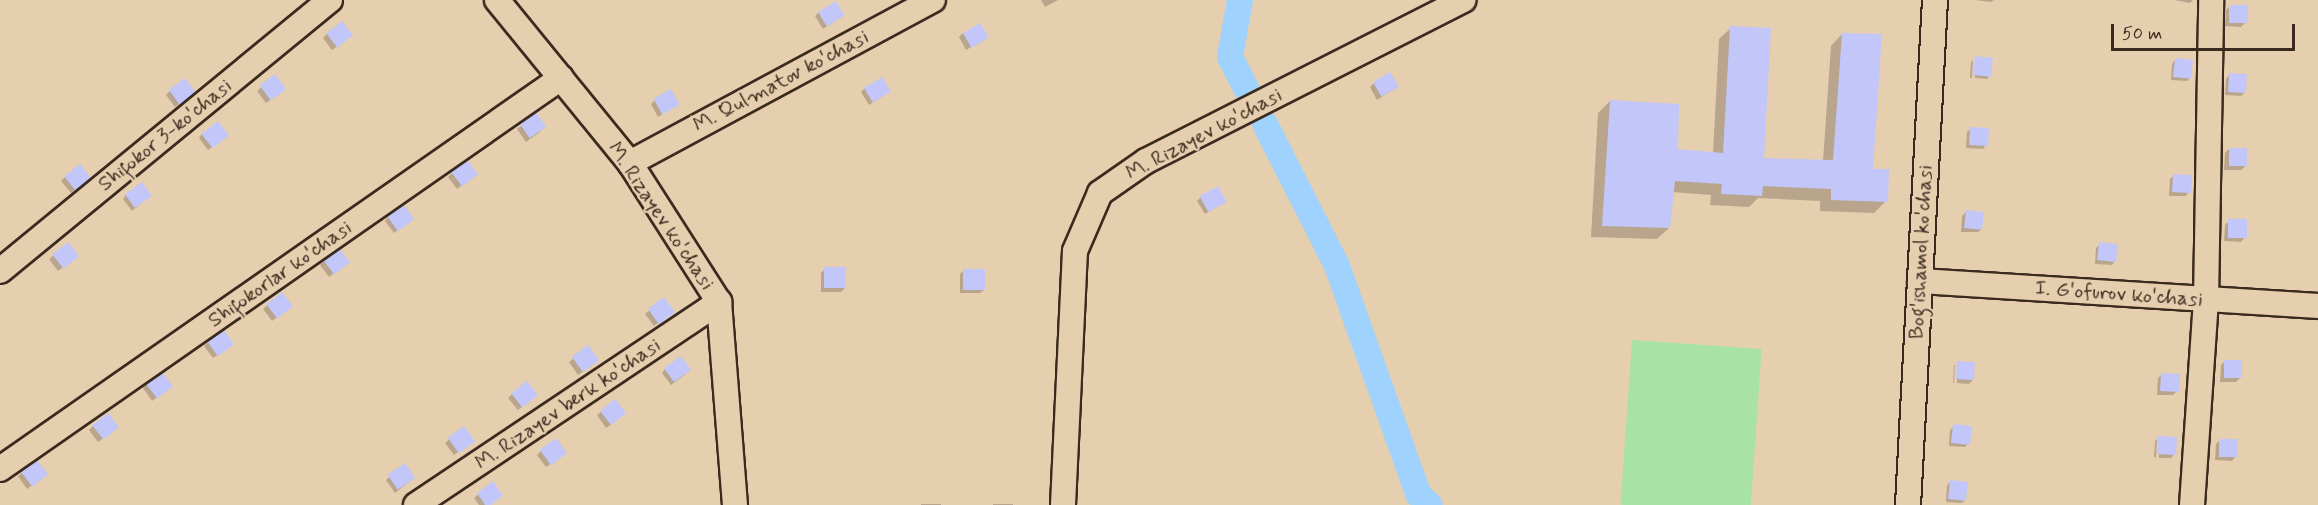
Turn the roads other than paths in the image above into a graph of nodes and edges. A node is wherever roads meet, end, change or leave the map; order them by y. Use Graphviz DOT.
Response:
graph roads {
  1 [pos="330,0"];
  2 [pos="497,0"];
  3 [pos="933,0"];
  4 [pos="1464,0"];
  5 [pos="1935,0"];
  6 [pos="2211,0"];
  7 [pos="561,78"];
  8 [pos="630,163"];
  9 [pos="0,271"];
  10 [pos="1920,281"];
  11 [pos="2206,300"];
  12 [pos="719,302"];
  13 [pos="2318,306"];
  14 [pos="0,469"];
  15 [pos="416,505"];
  16 [pos="735,505"];
  17 [pos="1063,505"];
  18 [pos="1908,505"];
  19 [pos="2192,505"];
  1 -- 9 [label="street, Shifokor 3-ko'chasi"];
  2 -- 7 [label="street, M. Rizayev ko'chasi"];
  3 -- 8 [label="street, M. Qulmatov ko'chasi"];
  4 -- 17 [label="street, M. Rizayev ko'chasi"];
  5 -- 10 [label="street, Bog'ishamol ko'chasi"];
  6 -- 11 [label="street"];
  7 -- 8 [label="street, M. Rizayev ko'chasi"];
  7 -- 14 [label="street, Shifokorlar ko'chasi"];
  8 -- 12 [label="street, M. Rizayev ko'chasi"];
  10 -- 11 [label="street, I. G'ofurov ko'chasi"];
  10 -- 18 [label="street, Bog'ishamol ko'chasi"];
  11 -- 13 [label="street, I. G'ofurov ko'chasi"];
  11 -- 19 [label="street"];
  12 -- 15 [label="street, M. Rizayev berk ko'chasi"];
  12 -- 16 [label="street, M. Rizayev ko'chasi"];
}
